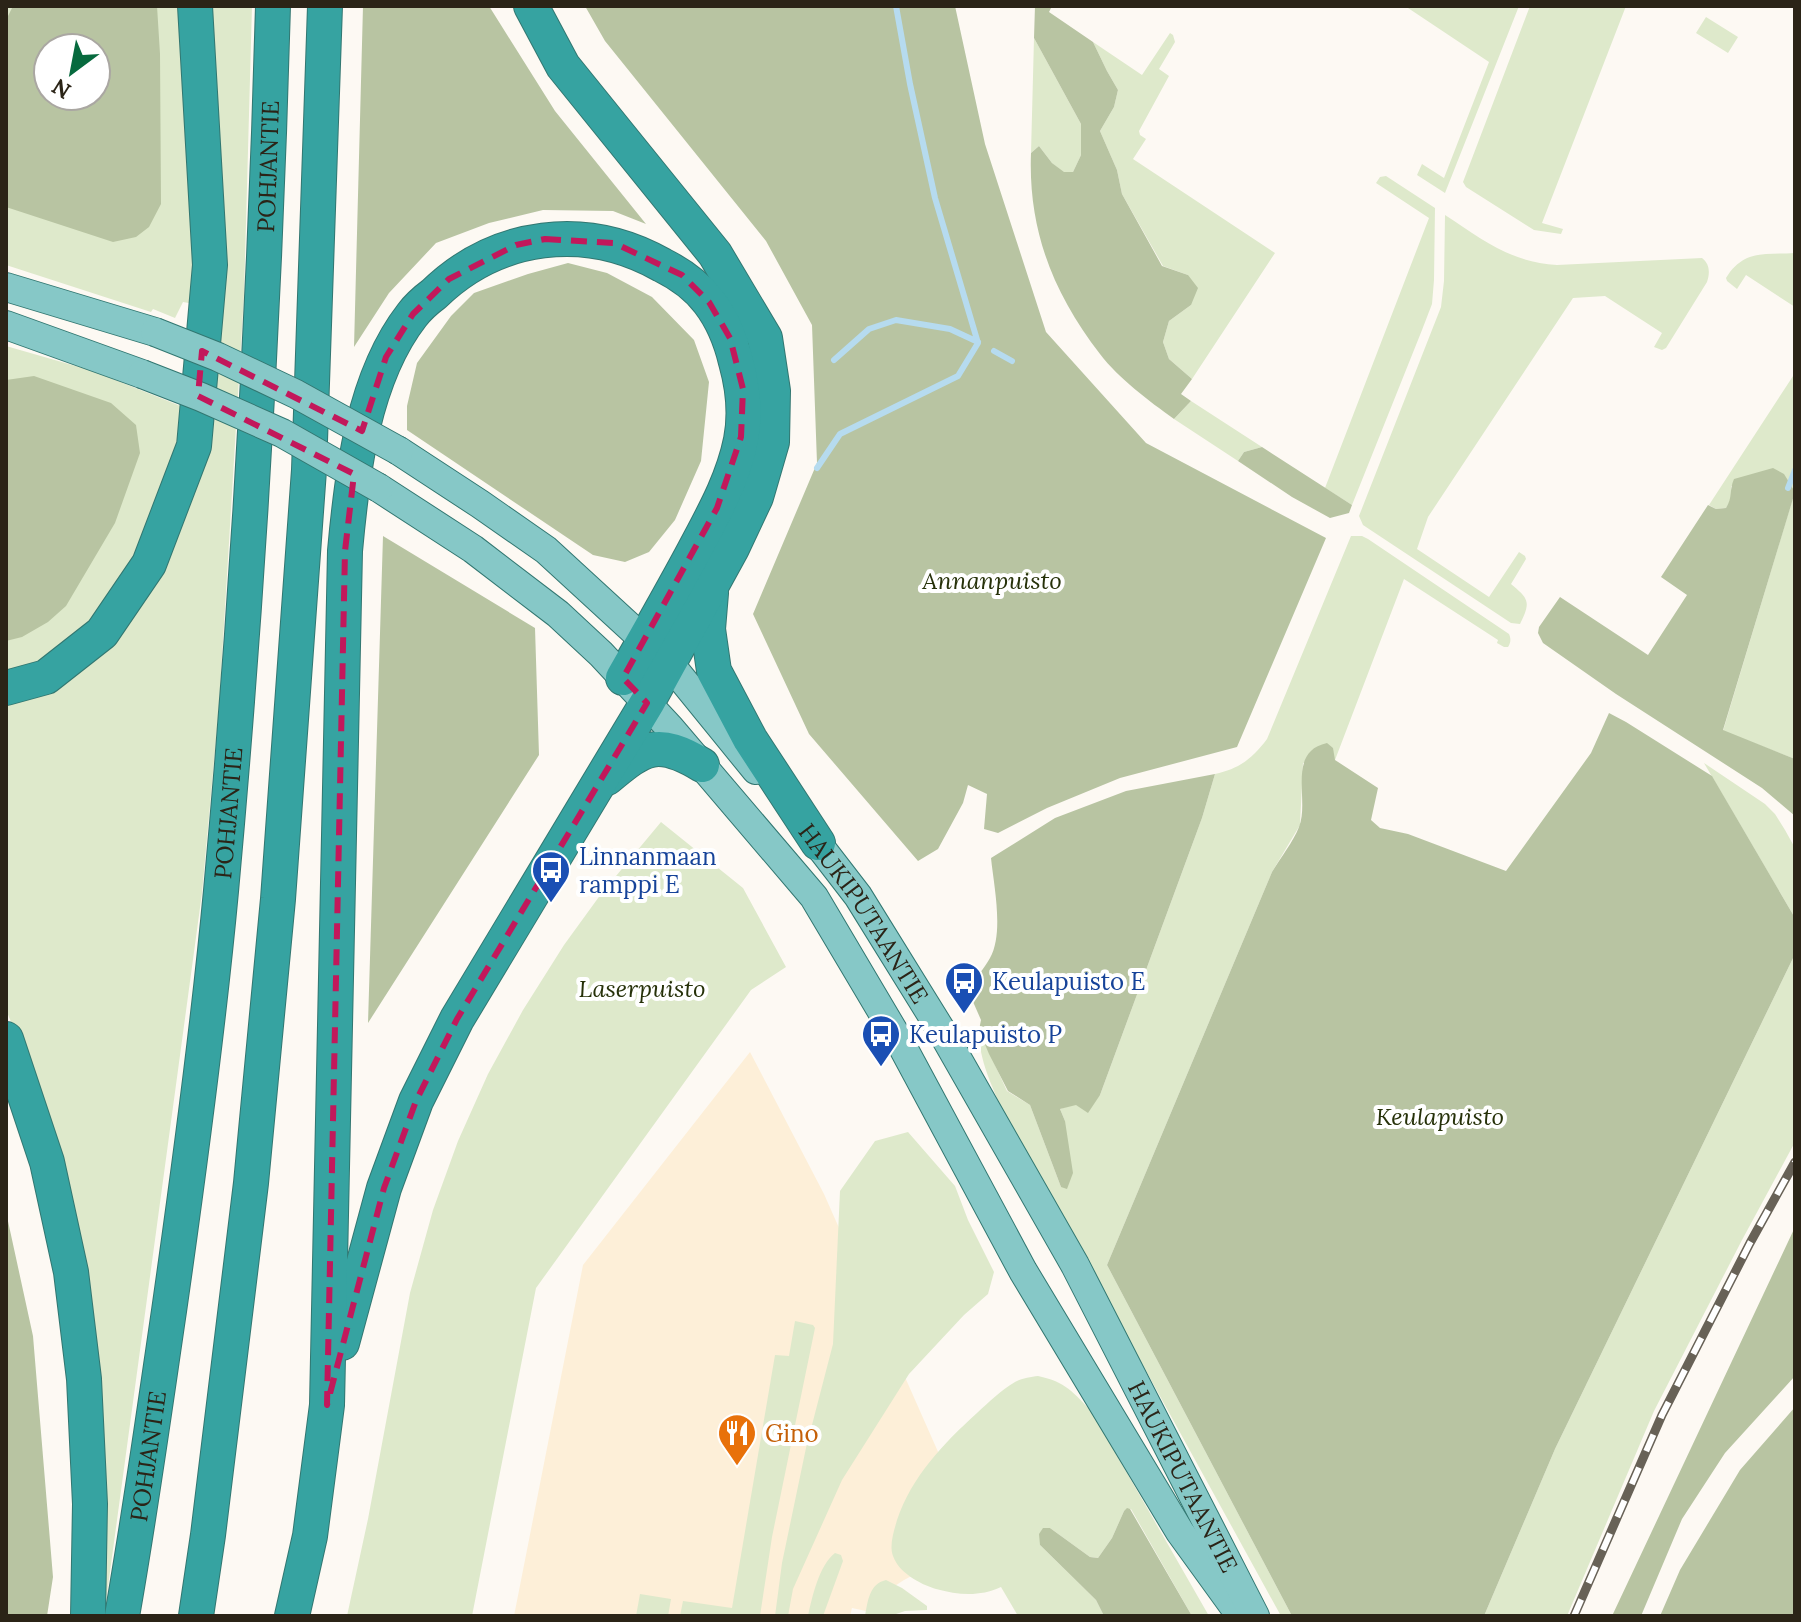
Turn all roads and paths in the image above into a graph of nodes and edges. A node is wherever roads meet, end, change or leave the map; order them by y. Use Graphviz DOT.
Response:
graph roads {
  1 [pos="195,6"];
  2 [pos="273,6"];
  3 [pos="325,6"];
  4 [pos="531,6"];
  5 [pos="6,287"];
  6 [pos="6,325"];
  7 [pos="712,585"];
  8 [pos="645,640"];
  9 [pos="669,663"];
  10 [pos="623,678"];
  11 [pos="6,688"];
  12 [pos="647,703"];
  13 [pos="702,765"];
  14 [pos="594,788"];
  15 [pos="818,843"];
  16 [pos="6,1039"];
  17 [pos="327,1405"];
  18 [pos="88,1616"];
  19 [pos="122,1616"];
  20 [pos="196,1616"];
  21 [pos="292,1616"];
  22 [pos="1241,1616"];
  23 [pos="1255,1616"];
  1 -- 11 [label="highway"];
  2 -- 19 [label="highway, POHJANTIE"];
  3 -- 20 [label="highway"];
  4 -- 7 [label="highway"];
  5 -- 8 [label="main road, HAUKIPUTAANTIE, bridge"];
  6 -- 10 [label="main road, HAUKIPUTAANTIE, bridge"];
  7 -- 9 [label="highway"];
  7 -- 15 [label="highway"];
  8 -- 9 [label="main road, HAUKIPUTAANTIE"];
  8 -- 10 [label="highway"];
  8 -- 17 [label="highway"];
  9 -- 12 [label="highway"];
  9 -- 15 [label="main road, HAUKIPUTAANTIE"];
  10 -- 12 [label="main road, HAUKIPUTAANTIE"];
  12 -- 13 [label="main road, HAUKIPUTAANTIE"];
  12 -- 14 [label="highway"];
  13 -- 14 [label="highway"];
  13 -- 22 [label="main road, HAUKIPUTAANTIE"];
  14 -- 17 [label="highway"];
  15 -- 23 [label="main road, HAUKIPUTAANTIE"];
  16 -- 18 [label="highway"];
  17 -- 21 [label="highway"];
}
